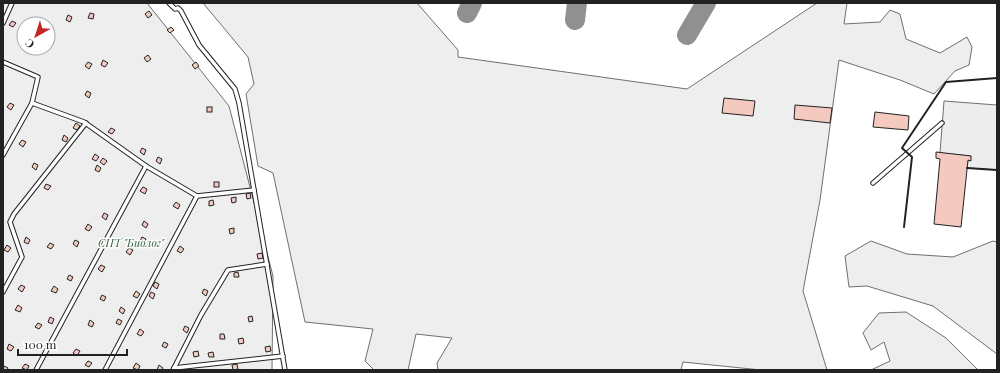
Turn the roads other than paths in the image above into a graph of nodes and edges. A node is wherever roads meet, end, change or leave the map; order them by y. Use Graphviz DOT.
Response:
graph roads {
  1 [pos="12,3"];
  2 [pos="169,3"];
  3 [pos="3,23"];
  4 [pos="3,62"];
  5 [pos="32,103"];
  6 [pos="86,123"];
  7 [pos="942,123"];
  8 [pos="3,155"];
  9 [pos="146,166"];
  10 [pos="873,183"];
  11 [pos="254,190"];
  12 [pos="197,196"];
  13 [pos="267,264"];
  14 [pos="3,292"];
  15 [pos="283,356"];
  16 [pos="173,369"];
  17 [pos="36,370"];
  18 [pos="105,370"];
  19 [pos="285,370"];
  1 -- 3 [label="lane"];
  2 -- 11 [label="lane"];
  4 -- 5 [label="lane"];
  5 -- 6 [label="lane"];
  5 -- 8 [label="lane"];
  6 -- 9 [label="lane"];
  6 -- 14 [label="lane"];
  7 -- 10 [label="lane"];
  9 -- 12 [label="lane"];
  9 -- 17 [label="lane"];
  11 -- 12 [label="lane"];
  11 -- 13 [label="lane"];
  12 -- 18 [label="lane"];
  13 -- 15 [label="lane"];
  13 -- 16 [label="lane"];
  15 -- 16 [label="lane"];
  15 -- 19 [label="lane"];
}
